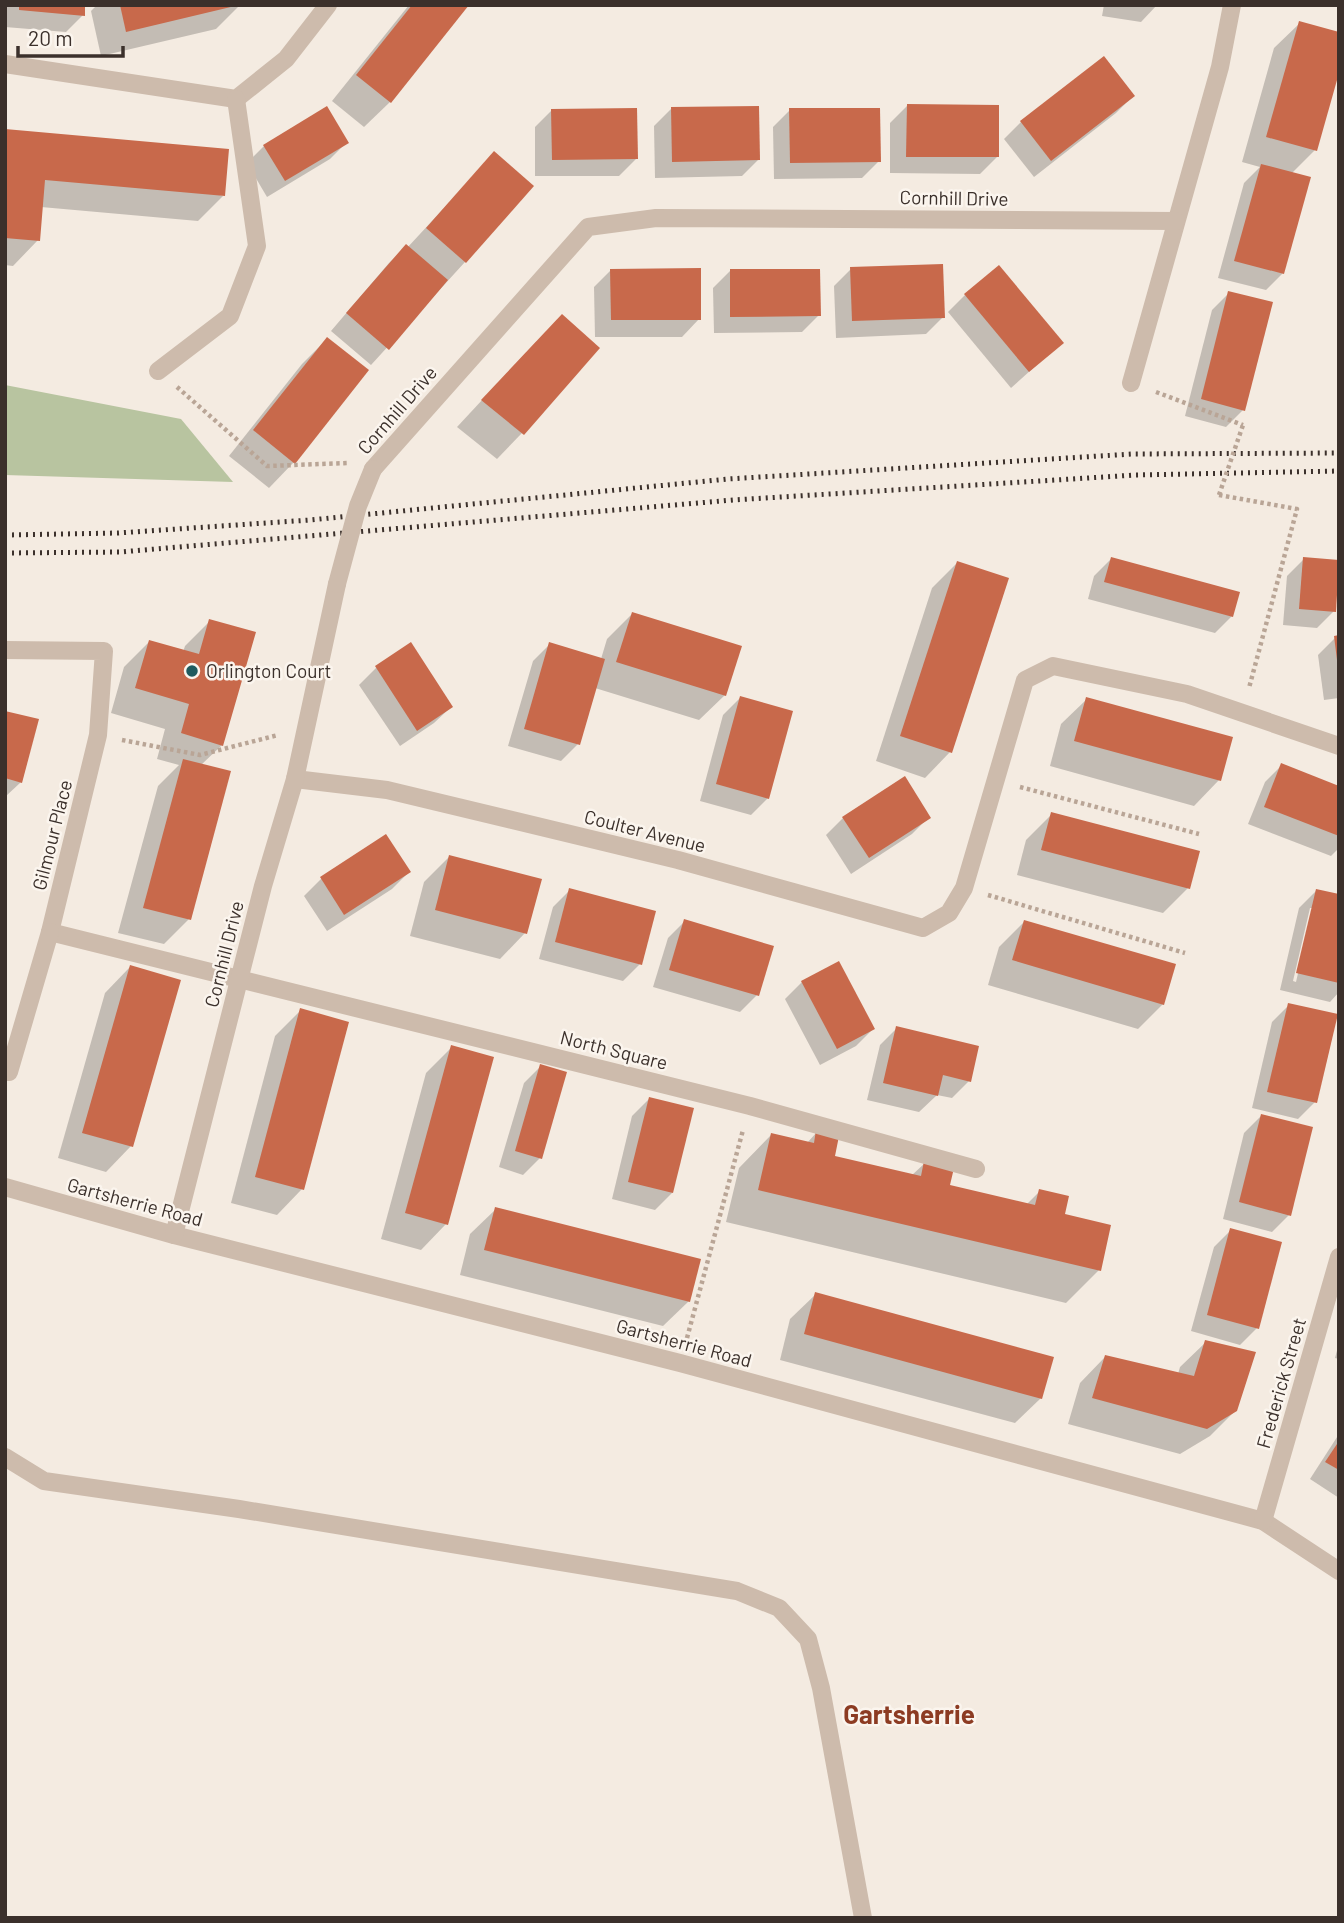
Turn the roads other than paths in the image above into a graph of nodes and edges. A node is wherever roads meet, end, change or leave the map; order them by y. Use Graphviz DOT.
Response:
graph roads {
  1 [pos="328,5"];
  2 [pos="1232,5"];
  3 [pos="5,64"];
  4 [pos="236,99"];
  5 [pos="1176,221"];
  6 [pos="158,371"];
  7 [pos="1131,383"];
  8 [pos="5,650"];
  9 [pos="1339,746"];
  10 [pos="295,779"];
  11 [pos="50,932"];
  12 [pos="240,978"];
  13 [pos="9,1072"];
  14 [pos="976,1169"];
  15 [pos="5,1187"];
  16 [pos="174,1235"];
  17 [pos="1339,1257"];
  18 [pos="5,1457"];
  19 [pos="1263,1521"];
  20 [pos="1339,1572"];
  21 [pos="863,1918"];
  1 -- 4 [label="street"];
  2 -- 5 [label="street"];
  3 -- 4 [label="street"];
  4 -- 6 [label="street"];
  5 -- 7 [label="street"];
  5 -- 10 [label="street, Cornhill Drive, bridge"];
  8 -- 11 [label="street, Gilmour Place"];
  9 -- 10 [label="street, Coulter Avenue"];
  10 -- 12 [label="street, Cornhill Drive"];
  11 -- 12 [label="street"];
  11 -- 13 [label="street, Gilmour Place"];
  12 -- 14 [label="street, North Square"];
  12 -- 16 [label="street, Cornhill Drive"];
  15 -- 16 [label="street, Gartsherrie Road"];
  16 -- 19 [label="street, Gartsherrie Road"];
  17 -- 19 [label="street, Frederick Street"];
  18 -- 21 [label="street"];
  19 -- 20 [label="street, Gartsherrie Road"];
}
